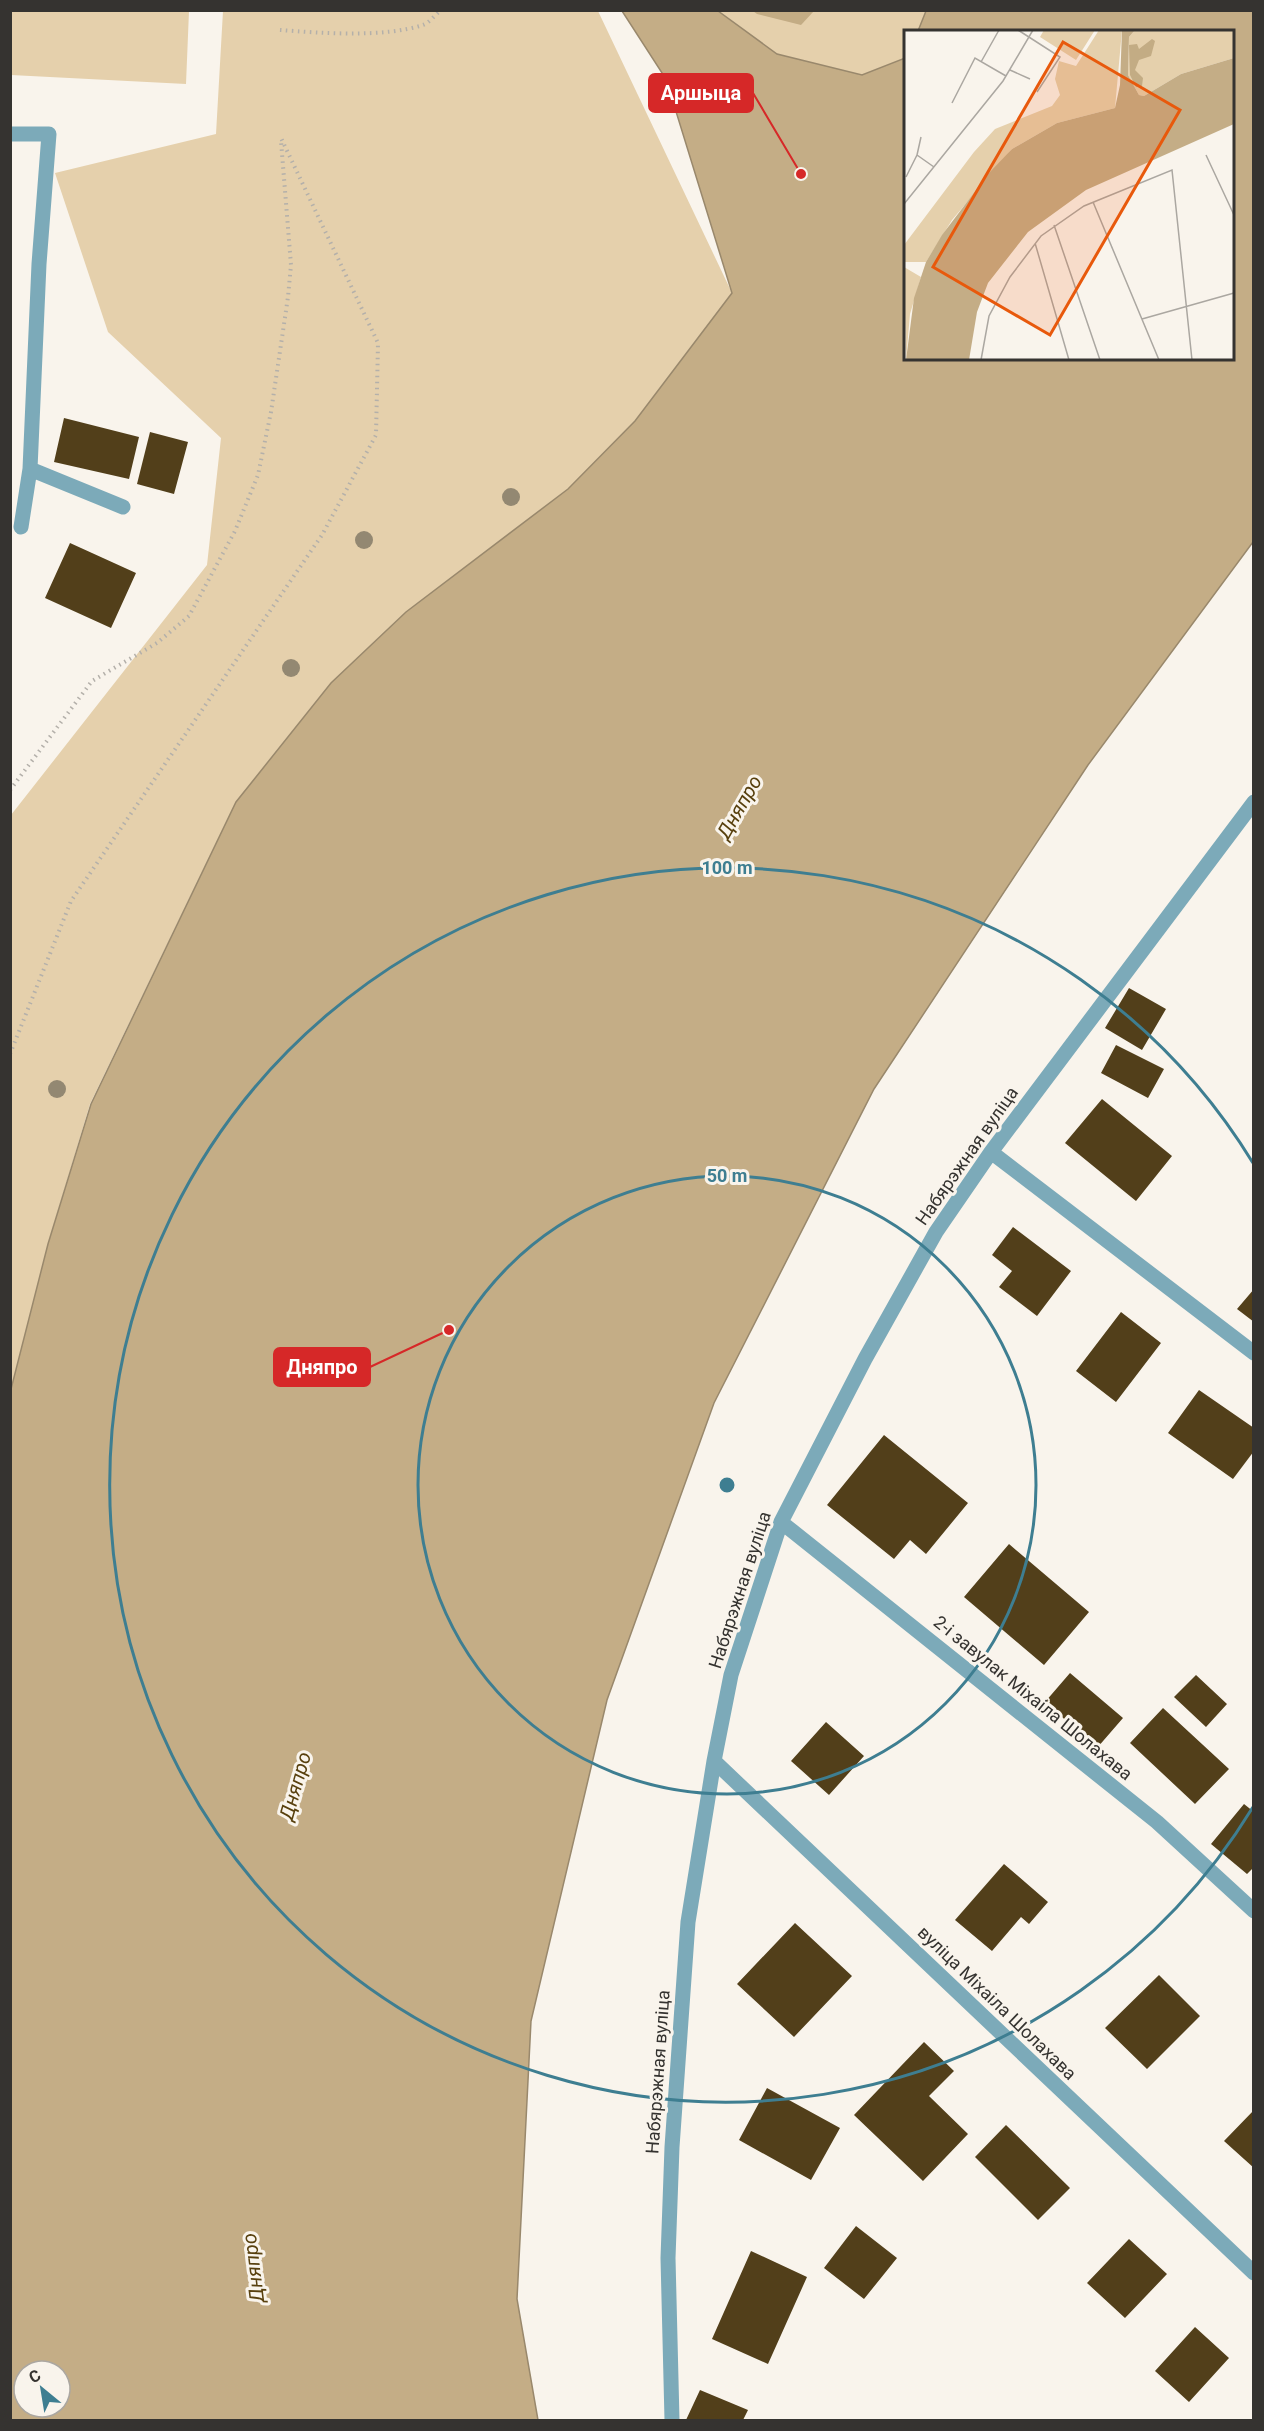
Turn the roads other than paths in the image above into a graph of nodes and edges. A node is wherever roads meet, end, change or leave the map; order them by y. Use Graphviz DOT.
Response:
graph roads {
  1 [pos="10,134"];
  2 [pos="30,469"];
  3 [pos="123,507"];
  4 [pos="21,527"];
  5 [pos="1254,802"];
  6 [pos="991,1152"];
  7 [pos="1254,1353"];
  8 [pos="781,1522"];
  9 [pos="714,1761"];
  10 [pos="1254,1911"];
  11 [pos="1254,2274"];
  12 [pos="672,2421"];
  1 -- 2 [label="street"];
  2 -- 3 [label="street"];
  2 -- 4 [label="street"];
  5 -- 6 [label="street, Набярэжная вуліца"];
  6 -- 7 [label="street"];
  6 -- 8 [label="street, Набярэжная вуліца"];
  8 -- 9 [label="street, Набярэжная вуліца"];
  8 -- 10 [label="street, 2-і завулак Міхаіла Шолахава"];
  9 -- 11 [label="street, вуліца Міхаіла Шолахава"];
  9 -- 12 [label="street, Набярэжная вуліца"];
}
